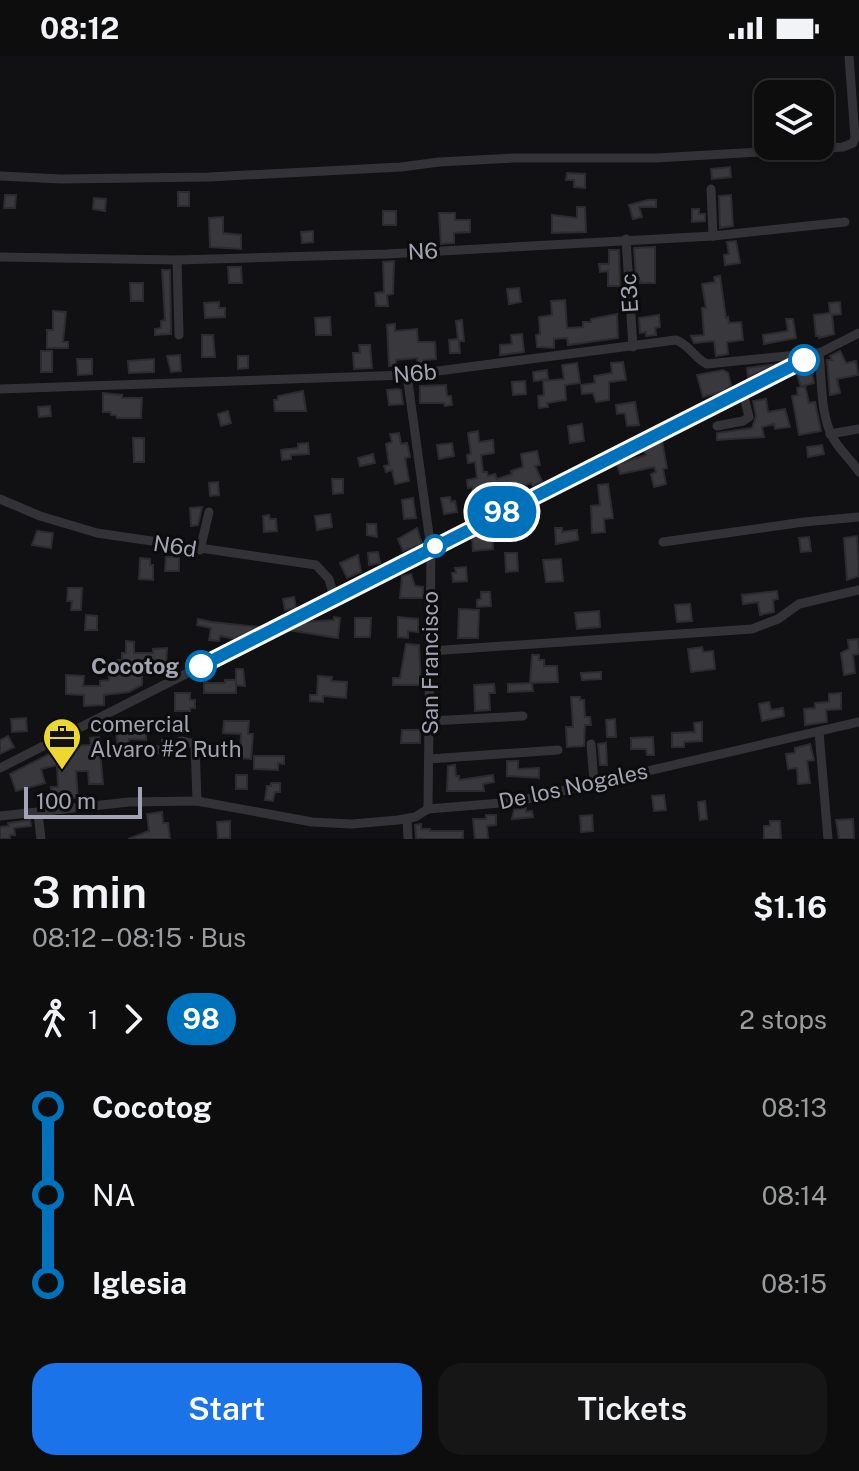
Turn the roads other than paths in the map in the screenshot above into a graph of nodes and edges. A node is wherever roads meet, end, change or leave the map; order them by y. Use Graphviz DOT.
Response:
graph roads {
  1 [pos="849,56"];
  2 [pos="0,176"];
  3 [pos="711,189"];
  4 [pos="845,222"];
  5 [pos="713,236"];
  6 [pos="626,239"];
  7 [pos="0,257"];
  8 [pos="177,260"];
  9 [pos="859,333"];
  10 [pos="179,335"];
  11 [pos="633,347"];
  12 [pos="819,353"];
  13 [pos="407,375"];
  14 [pos="0,389"];
  15 [pos="743,393"];
  16 [pos="717,426"];
  17 [pos="859,429"];
  18 [pos="830,434"];
  19 [pos="859,472"];
  20 [pos="0,499"];
  21 [pos="209,512"];
  22 [pos="859,517"];
  23 [pos="663,542"];
  24 [pos="431,549"];
  25 [pos="200,550"];
  26 [pos="859,590"];
  27 [pos="334,597"];
  28 [pos="430,651"];
  29 [pos="523,716"];
  30 [pos="430,721"];
  31 [pos="859,722"];
  32 [pos="819,732"];
  33 [pos="181,741"];
  34 [pos="591,744"];
  35 [pos="558,750"];
  36 [pos="429,759"];
  37 [pos="0,768"];
  38 [pos="594,782"];
  39 [pos="197,801"];
  40 [pos="428,809"];
  41 [pos="38,814"];
  42 [pos="0,816"];
  43 [pos="407,819"];
  44 [pos="41,839"];
  45 [pos="408,839"];
  46 [pos="828,839"];
  1 -- 2 [label="street"];
  3 -- 5 [label="street"];
  4 -- 5 [label="street, N6"];
  5 -- 6 [label="street, N6"];
  6 -- 8 [label="street, N6"];
  6 -- 11 [label="street, E3c"];
  7 -- 8 [label="street, N6"];
  8 -- 10 [label="street"];
  9 -- 12 [label="street"];
  11 -- 12 [label="street, N6b"];
  11 -- 13 [label="street, N6b"];
  12 -- 15 [label="street"];
  12 -- 18 [label="street"];
  13 -- 14 [label="street, N6b"];
  13 -- 24 [label="street, San Francisco"];
  15 -- 16 [label="street"];
  15 -- 24 [label="street"];
  17 -- 18 [label="street"];
  18 -- 19 [label="street"];
  20 -- 25 [label="street, N6d"];
  21 -- 25 [label="street"];
  22 -- 23 [label="street"];
  24 -- 27 [label="street"];
  24 -- 28 [label="street, San Francisco"];
  25 -- 27 [label="street, N6d"];
  26 -- 28 [label="street"];
  27 -- 37 [label="street"];
  28 -- 30 [label="street, San Francisco"];
  29 -- 30 [label="street"];
  30 -- 36 [label="street, San Francisco"];
  31 -- 32 [label="street, De los Nogales"];
  32 -- 38 [label="street, De los Nogales"];
  32 -- 46 [label="street"];
  33 -- 39 [label="street"];
  34 -- 38 [label="street"];
  35 -- 36 [label="street"];
  36 -- 40 [label="street, San Francisco"];
  38 -- 40 [label="street, De los Nogales"];
  39 -- 41 [label="street, De los Nogales"];
  39 -- 43 [label="street, De los Nogales"];
  40 -- 43 [label="street, De los Nogales"];
  41 -- 42 [label="street, De los Nogales"];
  41 -- 44 [label="street"];
  43 -- 45 [label="street"];
}
